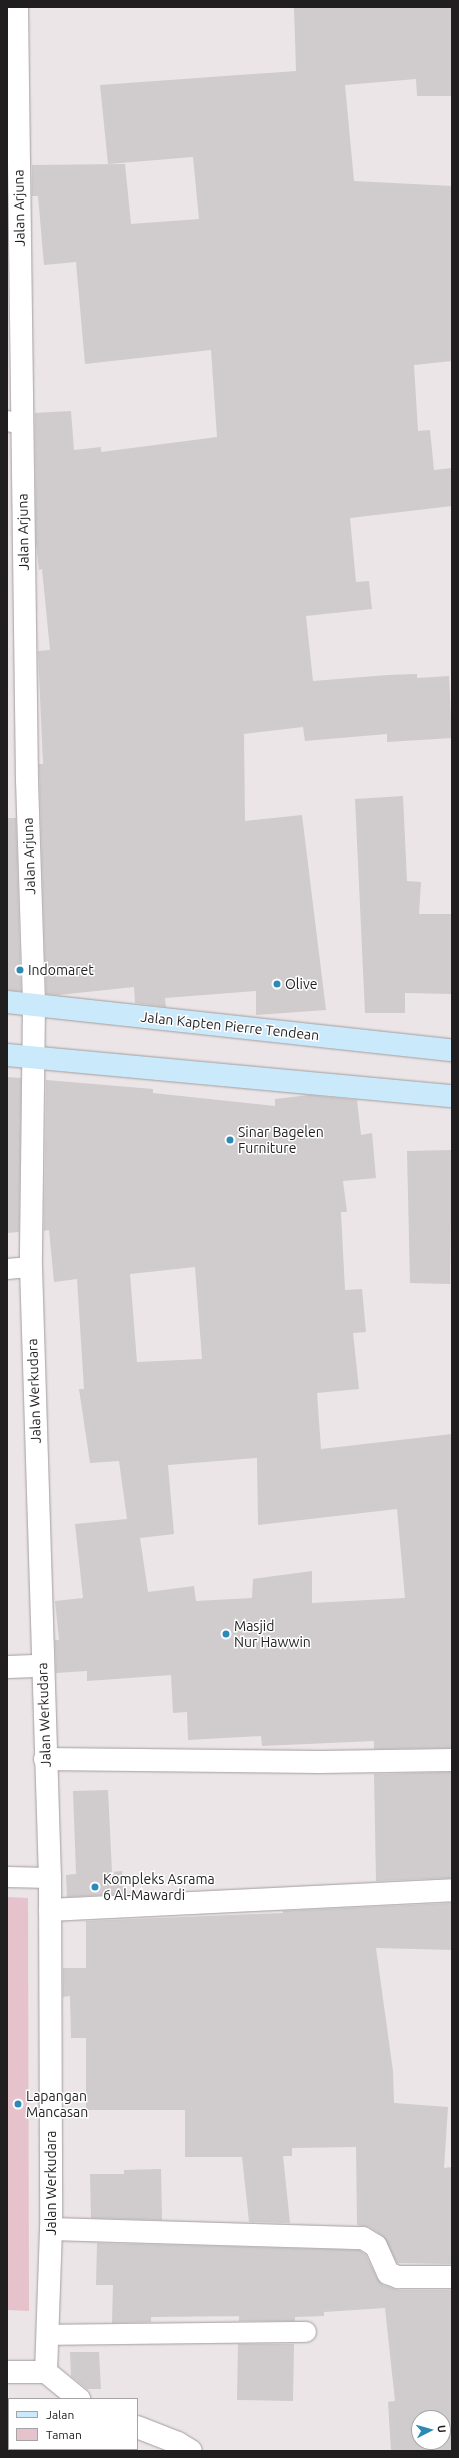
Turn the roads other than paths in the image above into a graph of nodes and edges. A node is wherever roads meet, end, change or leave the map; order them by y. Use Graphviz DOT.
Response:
graph roads {
  1 [pos="17,7"];
  2 [pos="15,423"];
  3 [pos="7,1002"];
  4 [pos="34,1005"];
  5 [pos="452,1050"];
  6 [pos="7,1055"];
  7 [pos="34,1058"];
  8 [pos="452,1096"];
  9 [pos="31,1267"];
  10 [pos="7,1269"];
  11 [pos="43,1666"];
  12 [pos="7,1667"];
  13 [pos="45,1759"];
  14 [pos="452,1760"];
  15 [pos="7,1877"];
  16 [pos="50,1878"];
  17 [pos="452,1890"];
  18 [pos="50,1910"];
  19 [pos="51,2229"];
  20 [pos="452,2277"];
  21 [pos="306,2332"];
  22 [pos="48,2335"];
  23 [pos="7,2372"];
  24 [pos="46,2372"];
  25 [pos="78,2398"];
  26 [pos="138,2427"];
  27 [pos="190,2451"];
  1 -- 2 [label="street, Jalan Arjuna"];
  2 -- 4 [label="street, Jalan Arjuna"];
  3 -- 4 [label="main road, Jalan Kapten Pierre Tendean"];
  4 -- 5 [label="main road, Jalan Kapten Pierre Tendean"];
  4 -- 7 [label="street, Jalan Arjuna"];
  6 -- 7 [label="main road"];
  7 -- 8 [label="main road"];
  7 -- 9 [label="street, Jalan Werkudara"];
  9 -- 10 [label="lane"];
  9 -- 11 [label="street, Jalan Werkudara"];
  11 -- 12 [label="street"];
  11 -- 13 [label="street, Jalan Werkudara"];
  13 -- 14 [label="street"];
  13 -- 16 [label="street, Jalan Werkudara"];
  15 -- 16 [label="lane"];
  16 -- 18 [label="street, Jalan Werkudara"];
  17 -- 18 [label="street"];
  18 -- 19 [label="street, Jalan Werkudara"];
  19 -- 20 [label="street"];
  19 -- 22 [label="street, Jalan Werkudara"];
  21 -- 22 [label="lane"];
  22 -- 24 [label="street, Jalan Werkudara"];
  23 -- 24 [label="street"];
  24 -- 25 [label="street"];
  26 -- 27 [label="street"];
}
